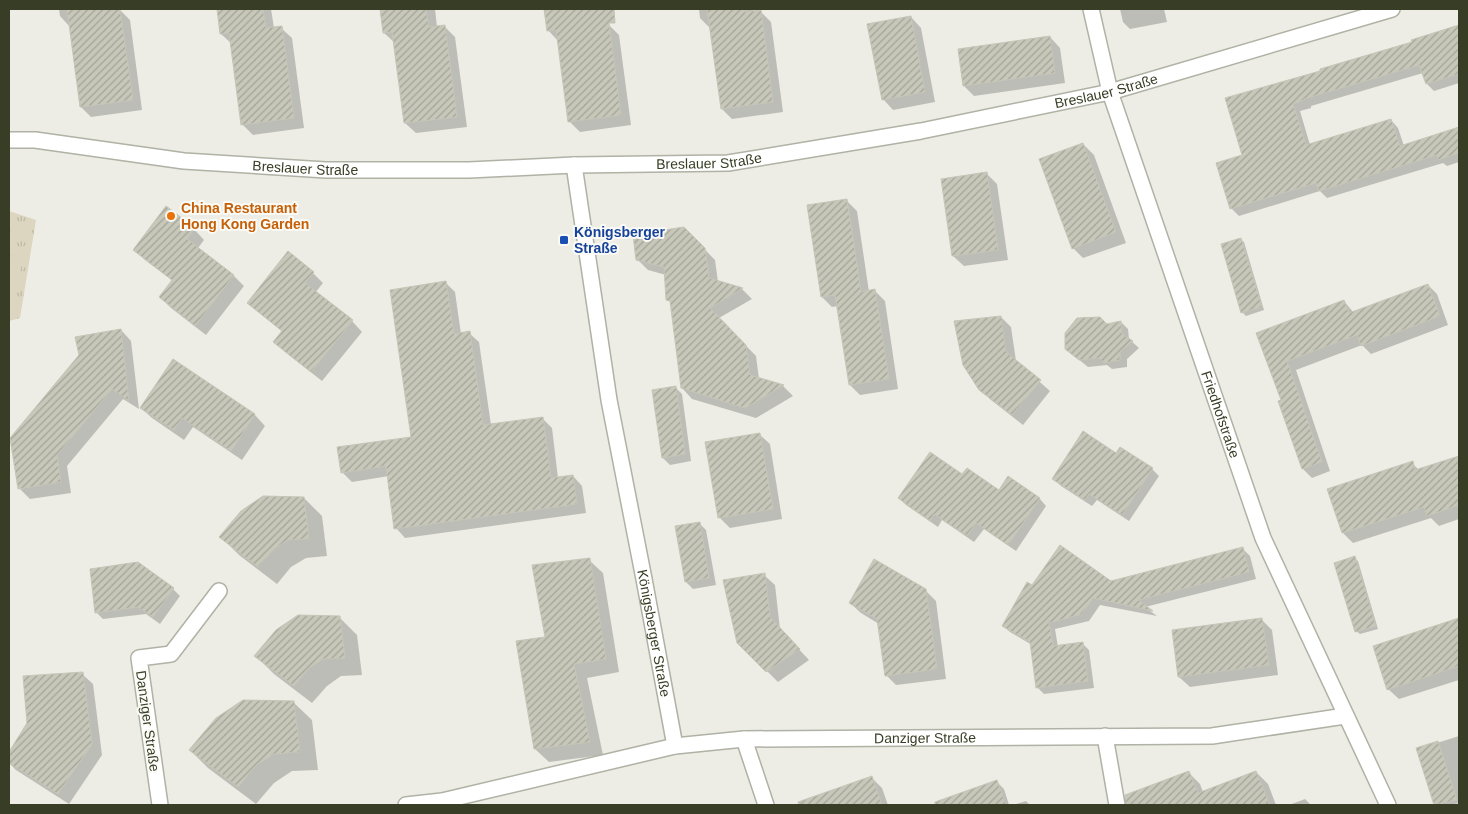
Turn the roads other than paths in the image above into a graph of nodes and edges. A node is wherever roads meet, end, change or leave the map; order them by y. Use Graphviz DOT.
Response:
graph roads {
  1 [pos="1091,9"];
  2 [pos="1386,10"];
  3 [pos="1110,92"];
  4 [pos="9,140"];
  5 [pos="574,165"];
  6 [pos="219,590"];
  7 [pos="1345,716"];
  8 [pos="1105,736"];
  9 [pos="744,740"];
  10 [pos="675,746"];
  11 [pos="442,803"];
  12 [pos="160,805"];
  13 [pos="406,805"];
  14 [pos="766,805"];
  15 [pos="1117,805"];
  16 [pos="1388,805"];
  1 -- 3 [label="street, Friedhofstraße"];
  2 -- 3 [label="street, Breslauer Straße"];
  3 -- 5 [label="street, Breslauer Straße"];
  3 -- 7 [label="street, Friedhofstraße"];
  4 -- 5 [label="street, Breslauer Straße"];
  5 -- 10 [label="street, Königsberger Straße"];
  6 -- 12 [label="street, Danziger Straße"];
  7 -- 8 [label="street, Danziger Straße"];
  7 -- 16 [label="street, Friedhofstraße"];
  8 -- 9 [label="street, Danziger Straße"];
  8 -- 15 [label="street"];
  9 -- 10 [label="street, Danziger Straße"];
  9 -- 14 [label="street"];
  10 -- 11 [label="street, Danziger Straße"];
  11 -- 13 [label="street, Danziger Straße"];
}
